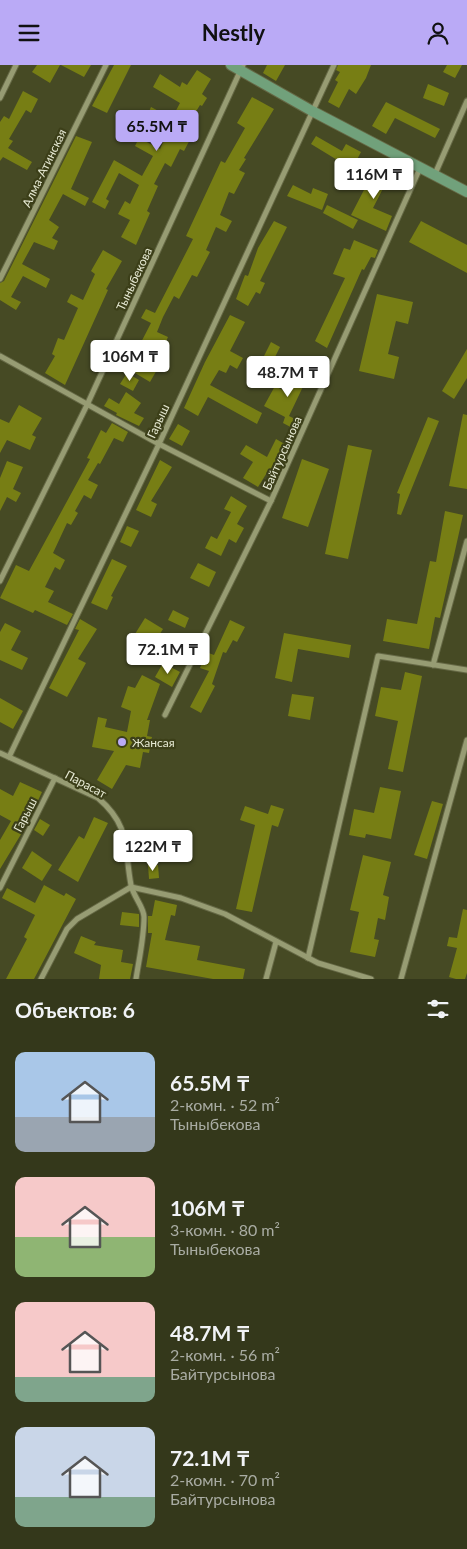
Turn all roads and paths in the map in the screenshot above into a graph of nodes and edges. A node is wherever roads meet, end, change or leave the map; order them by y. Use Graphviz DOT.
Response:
graph roads {
  1 [pos="16,65"];
  2 [pos="106,65"];
  3 [pos="231,65"];
  4 [pos="334,65"];
  5 [pos="241,68"];
  6 [pos="0,98"];
  7 [pos="467,101"];
  8 [pos="312,111"];
  9 [pos="420,168"];
  10 [pos="434,175"];
  11 [pos="467,191"];
  12 [pos="0,279"];
  13 [pos="0,357"];
  14 [pos="87,405"];
  15 [pos="159,444"];
  16 [pos="272,501"];
  17 [pos="467,541"];
  18 [pos="0,581"];
  19 [pos="433,665"];
  20 [pos="467,670"];
  21 [pos="165,715"];
  22 [pos="467,740"];
  23 [pos="0,753"];
  24 [pos="8,757"];
  25 [pos="55,778"];
  26 [pos="131,887"];
  27 [pos="0,888"];
  28 [pos="276,942"];
  29 [pos="308,958"];
  30 [pos="41,979"];
  31 [pos="136,979"];
  32 [pos="266,979"];
  33 [pos="371,979"];
  34 [pos="401,979"];
  1 -- 6 [label="street"];
  2 -- 12 [label="street, Алма-Атинская"];
  3 -- 5 [label="main road"];
  4 -- 8 [label="street, Гарыш"];
  5 -- 8 [label="main road"];
  5 -- 14 [label="street, Тыныбекова"];
  7 -- 10 [label="street"];
  8 -- 9 [label="main road"];
  8 -- 15 [label="street, Гарыш"];
  9 -- 10 [label="main road"];
  9 -- 16 [label="street, Байтурсынова"];
  10 -- 11 [label="main road"];
  13 -- 14 [label="street"];
  14 -- 15 [label="street"];
  14 -- 18 [label="street, Тыныбекова"];
  15 -- 16 [label="street"];
  15 -- 24 [label="street, Гарыш"];
  16 -- 21 [label="street, Байтурсынова"];
  17 -- 19 [label="street"];
  19 -- 20 [label="street"];
  19 -- 29 [label="street"];
  22 -- 34 [label="street"];
  23 -- 24 [label="street, Парасат"];
  24 -- 25 [label="street, Парасат"];
  25 -- 26 [label="street, Парасат"];
  25 -- 27 [label="street, Гарыш"];
  26 -- 28 [label="street"];
  26 -- 30 [label="street"];
  26 -- 31 [label="street, Парасат"];
  28 -- 29 [label="street"];
  28 -- 32 [label="street"];
  29 -- 33 [label="street"];
}
